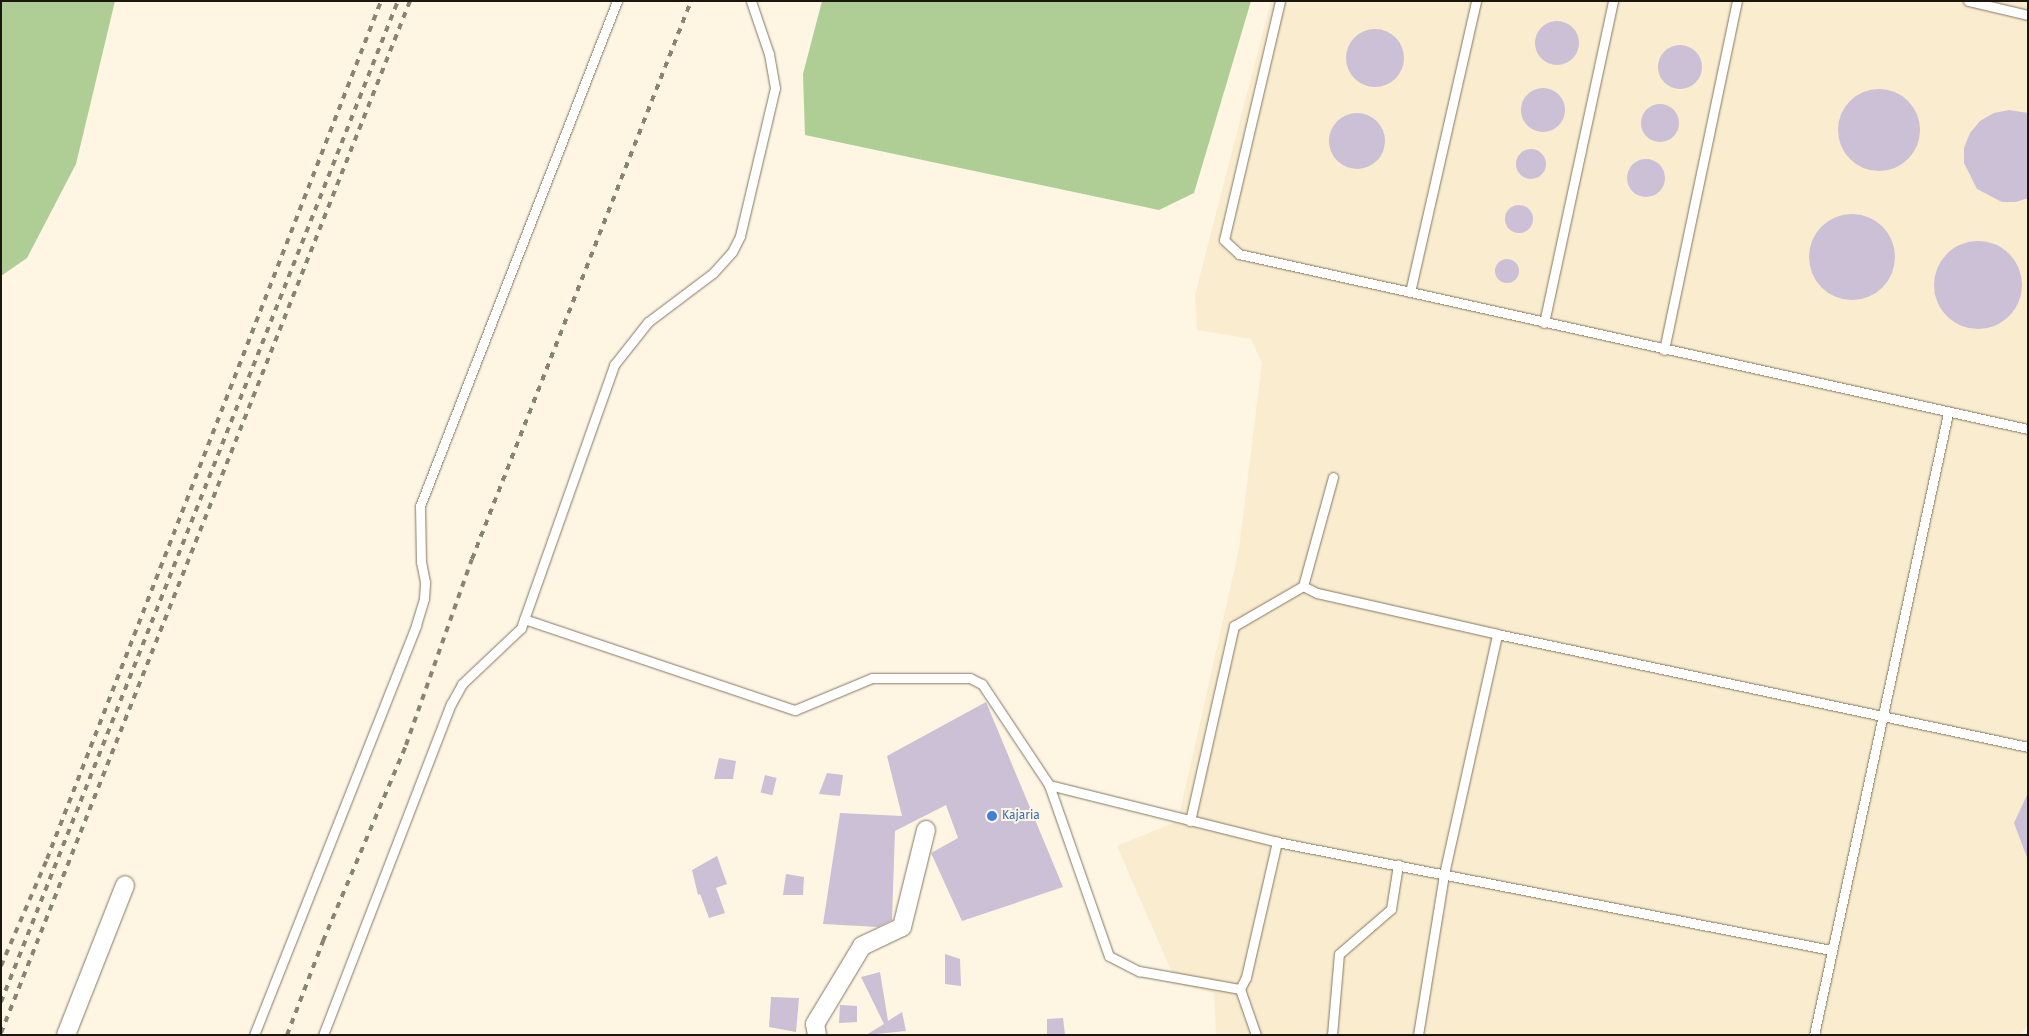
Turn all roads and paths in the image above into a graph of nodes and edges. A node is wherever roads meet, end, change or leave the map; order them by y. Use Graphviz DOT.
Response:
graph roads {
  1 [pos="617,1"];
  2 [pos="751,1"];
  3 [pos="1280,1"];
  4 [pos="1476,1"];
  5 [pos="1613,1"];
  6 [pos="1737,1"];
  7 [pos="1968,1"];
  8 [pos="2028,15"];
  9 [pos="1410,292"];
  10 [pos="1544,323"];
  11 [pos="1664,350"];
  12 [pos="1948,413"];
  13 [pos="2028,429"];
  14 [pos="1333,477"];
  15 [pos="1303,586"];
  16 [pos="524,619"];
  17 [pos="1497,634"];
  18 [pos="1881,716"];
  19 [pos="2028,747"];
  20 [pos="1049,785"];
  21 [pos="1190,821"];
  22 [pos="926,830"];
  23 [pos="1277,842"];
  24 [pos="1398,865"];
  25 [pos="1444,874"];
  26 [pos="124,885"];
  27 [pos="1831,950"];
  28 [pos="1240,989"];
  29 [pos="66,1035"];
  30 [pos="254,1035"];
  31 [pos="324,1035"];
  32 [pos="816,1035"];
  33 [pos="1256,1035"];
  34 [pos="1332,1035"];
  35 [pos="1418,1035"];
  36 [pos="1814,1035"];
  1 -- 30 [label="lane"];
  2 -- 16 [label="lane"];
  3 -- 9 [label="lane"];
  4 -- 9 [label="lane"];
  5 -- 10 [label="lane"];
  6 -- 11 [label="lane"];
  7 -- 8 [label="lane"];
  9 -- 10 [label="lane"];
  10 -- 11 [label="lane"];
  11 -- 12 [label="lane"];
  12 -- 13 [label="lane"];
  12 -- 18 [label="lane"];
  14 -- 15 [label="lane"];
  15 -- 17 [label="lane"];
  15 -- 21 [label="lane"];
  16 -- 20 [label="lane"];
  16 -- 31 [label="lane"];
  17 -- 18 [label="lane"];
  17 -- 25 [label="lane"];
  18 -- 19 [label="lane"];
  18 -- 27 [label="lane"];
  20 -- 21 [label="lane"];
  20 -- 28 [label="lane"];
  21 -- 23 [label="lane"];
  22 -- 32 [label="street"];
  23 -- 24 [label="lane"];
  23 -- 28 [label="lane"];
  24 -- 25 [label="lane"];
  24 -- 34 [label="lane"];
  25 -- 27 [label="lane"];
  25 -- 35 [label="lane"];
  26 -- 29 [label="street"];
  27 -- 36 [label="lane"];
  28 -- 33 [label="lane"];
}
